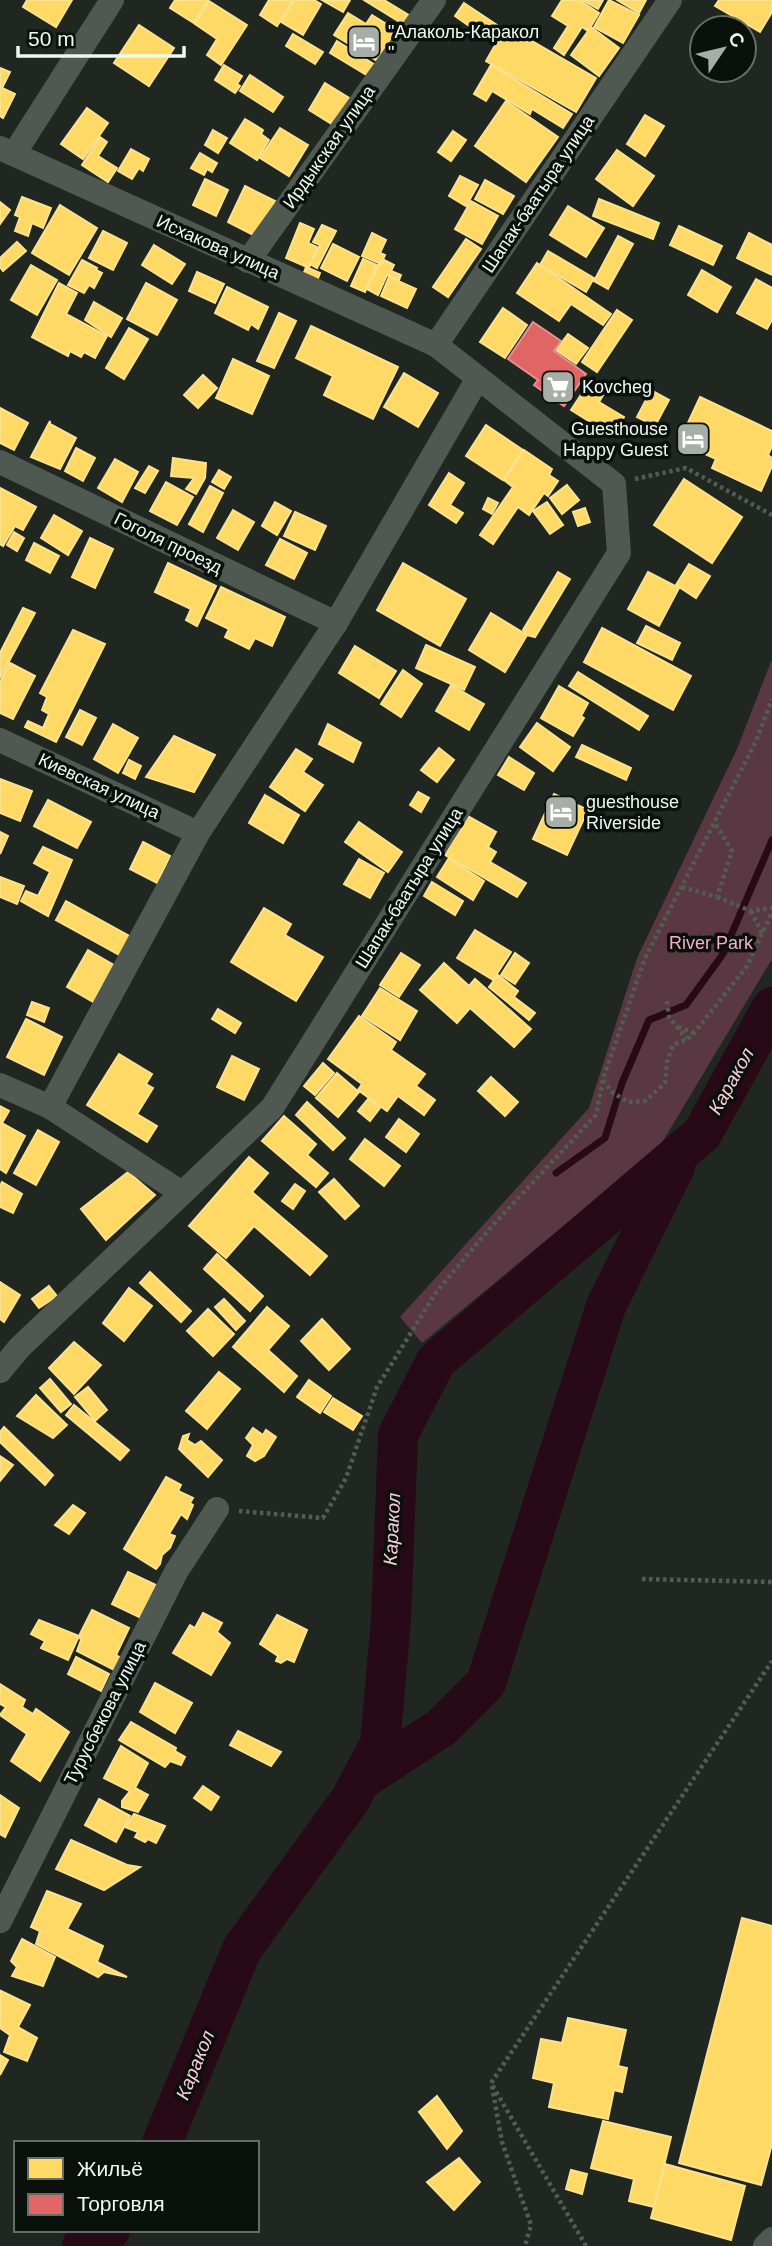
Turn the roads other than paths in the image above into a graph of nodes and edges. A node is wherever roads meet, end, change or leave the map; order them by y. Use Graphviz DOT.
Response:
graph roads {
  1 [pos="112,0"];
  2 [pos="433,0"];
  3 [pos="670,0"];
  4 [pos="7,151"];
  5 [pos="248,261"];
  6 [pos="436,345"];
  7 [pos="478,378"];
  8 [pos="0,462"];
  9 [pos="336,624"];
  10 [pos="0,740"];
  11 [pos="198,833"];
  12 [pos="0,1085"];
  13 [pos="50,1107"];
  14 [pos="182,1192"];
  15 [pos="10,1342"];
  16 [pos="0,1371"];
  17 [pos="217,1509"];
  18 [pos="0,1920"];
  19 [pos="772,2239"];
  20 [pos="765,2246"];
  1 -- 4 [label="street"];
  2 -- 5 [label="street, Ирдыкская улица"];
  3 -- 6 [label="street, Шапак-баатыра улица"];
  4 -- 5 [label="street, Исхакова улица"];
  5 -- 6 [label="street, Исхакова улица"];
  6 -- 7 [label="street"];
  7 -- 9 [label="street"];
  7 -- 14 [label="street, Шапак-баатыра улица"];
  8 -- 9 [label="street, Гоголя проезд"];
  9 -- 11 [label="street"];
  10 -- 11 [label="street, Киевская улица"];
  11 -- 13 [label="street"];
  12 -- 13 [label="street"];
  13 -- 14 [label="street"];
  14 -- 15 [label="street, Шапак-баатыра улица"];
  15 -- 16 [label="street, Шапак-баатыра улица"];
  17 -- 18 [label="street, Турусбекова улица"];
  19 -- 20 [label="street"];
}
